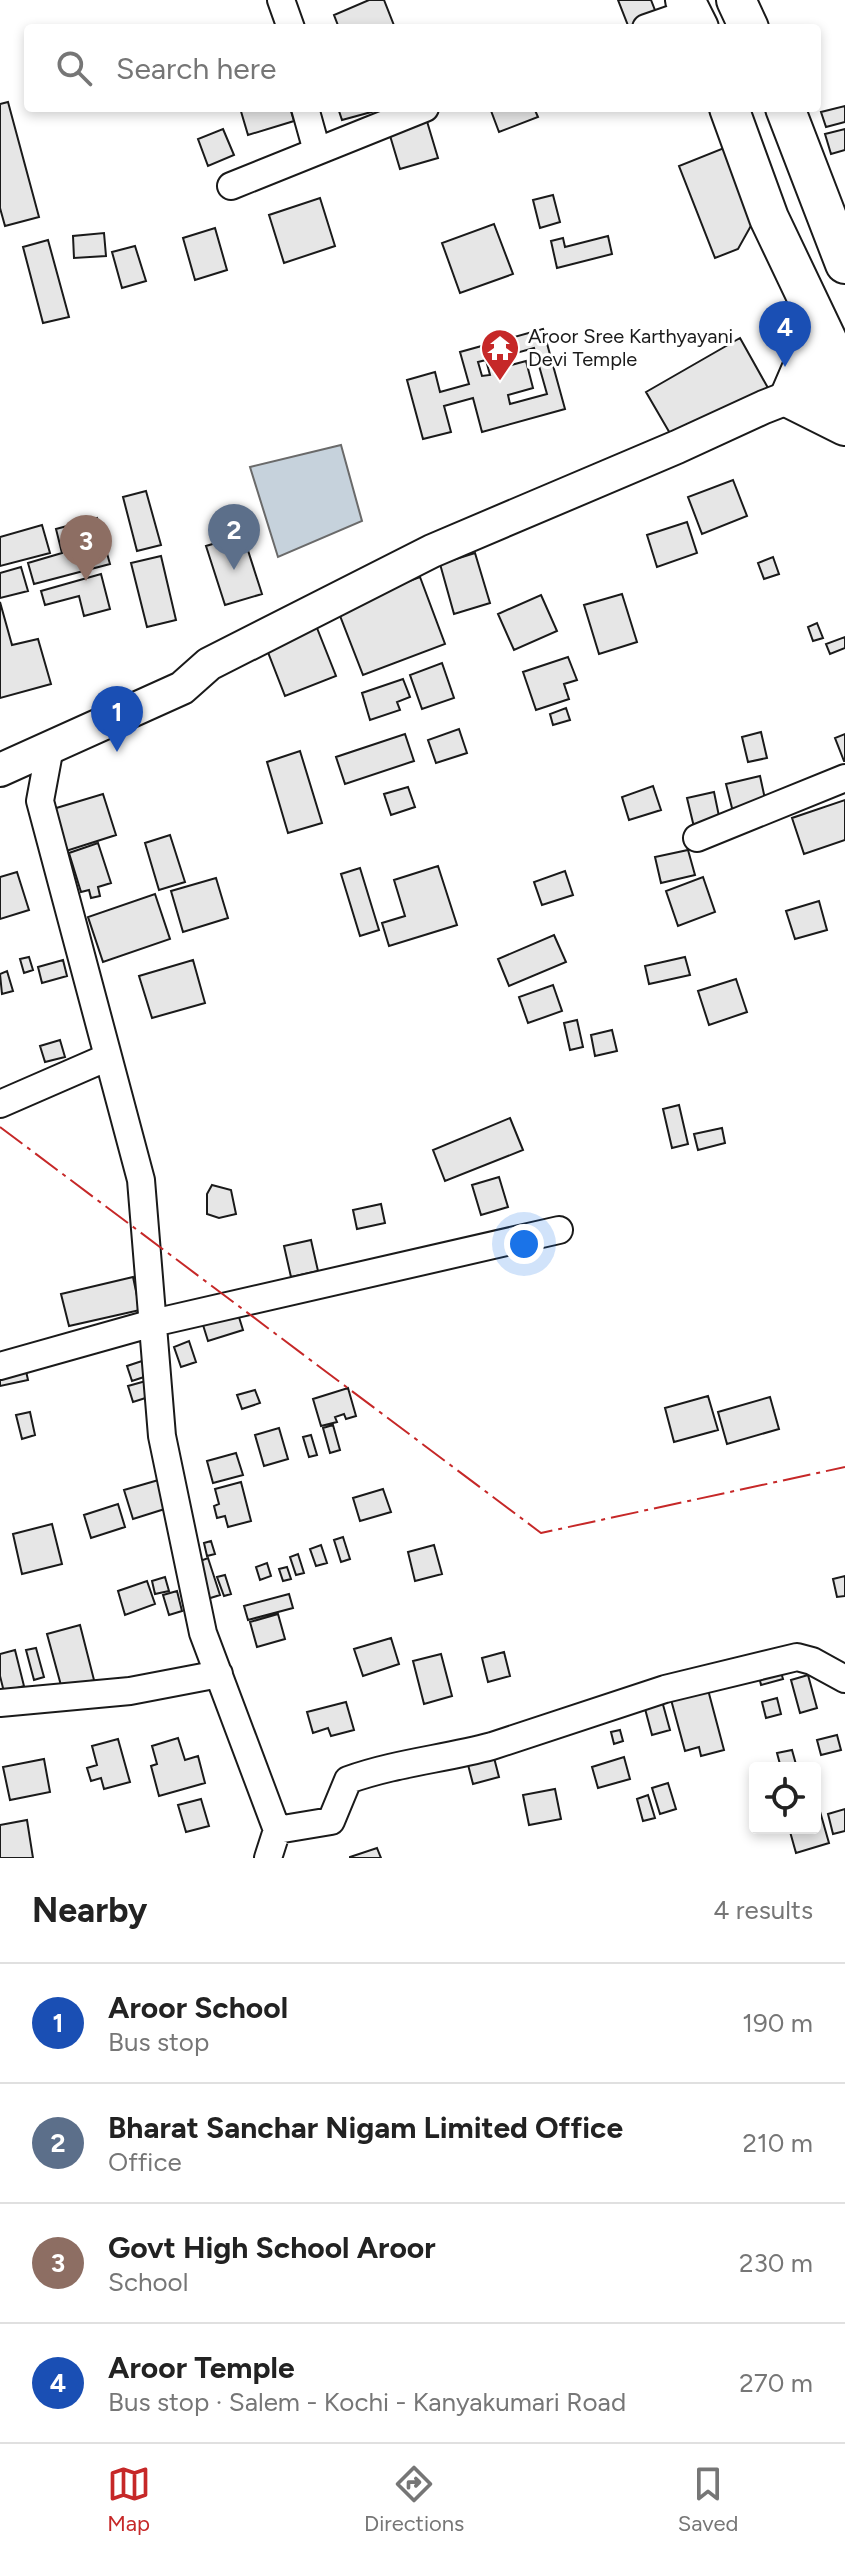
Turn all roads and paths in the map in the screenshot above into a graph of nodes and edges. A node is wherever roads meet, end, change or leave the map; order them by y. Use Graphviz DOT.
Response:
graph roads {
  1 [pos="281,0"];
  2 [pos="736,0"];
  3 [pos="692,13"];
  4 [pos="290,24"];
  5 [pos="658,24"];
  6 [pos="747,24"];
  7 [pos="306,112"];
  8 [pos="415,112"];
  9 [pos="730,112"];
  10 [pos="787,112"];
  11 [pos="317,151"];
  12 [pos="231,186"];
  13 [pos="836,210"];
  14 [pos="845,264"];
  15 [pos="819,323"];
  16 [pos="843,382"];
  17 [pos="789,398"];
  18 [pos="845,426"];
  19 [pos="50,747"];
  20 [pos="0,770"];
  21 [pos="845,778"];
  22 [pos="697,838"];
  23 [pos="108,1057"];
  24 [pos="0,1104"];
  25 [pos="559,1230"];
  26 [pos="153,1323"];
  27 [pos="0,1366"];
  28 [pos="219,1674"];
  29 [pos="845,1679"];
  30 [pos="0,1703"];
  31 [pos="277,1830"];
  32 [pos="268,1858"];
  1 -- 4 [label="street"];
  2 -- 6 [label="highway"];
  3 -- 5 [label="street"];
  7 -- 11 [label="street"];
  8 -- 11 [label="street"];
  9 -- 15 [label="highway"];
  10 -- 13 [label="highway"];
  11 -- 12 [label="street"];
  13 -- 14 [label="highway"];
  15 -- 16 [label="highway"];
  15 -- 17 [label="highway"];
  16 -- 17 [label="main road"];
  17 -- 18 [label="highway"];
  17 -- 19 [label="main road"];
  19 -- 20 [label="main road"];
  19 -- 23 [label="street"];
  21 -- 22 [label="street"];
  23 -- 24 [label="street"];
  23 -- 26 [label="street"];
  25 -- 26 [label="street"];
  26 -- 27 [label="street"];
  26 -- 28 [label="street"];
  28 -- 30 [label="street"];
  28 -- 31 [label="street"];
  29 -- 31 [label="street"];
  31 -- 32 [label="street"];
}
